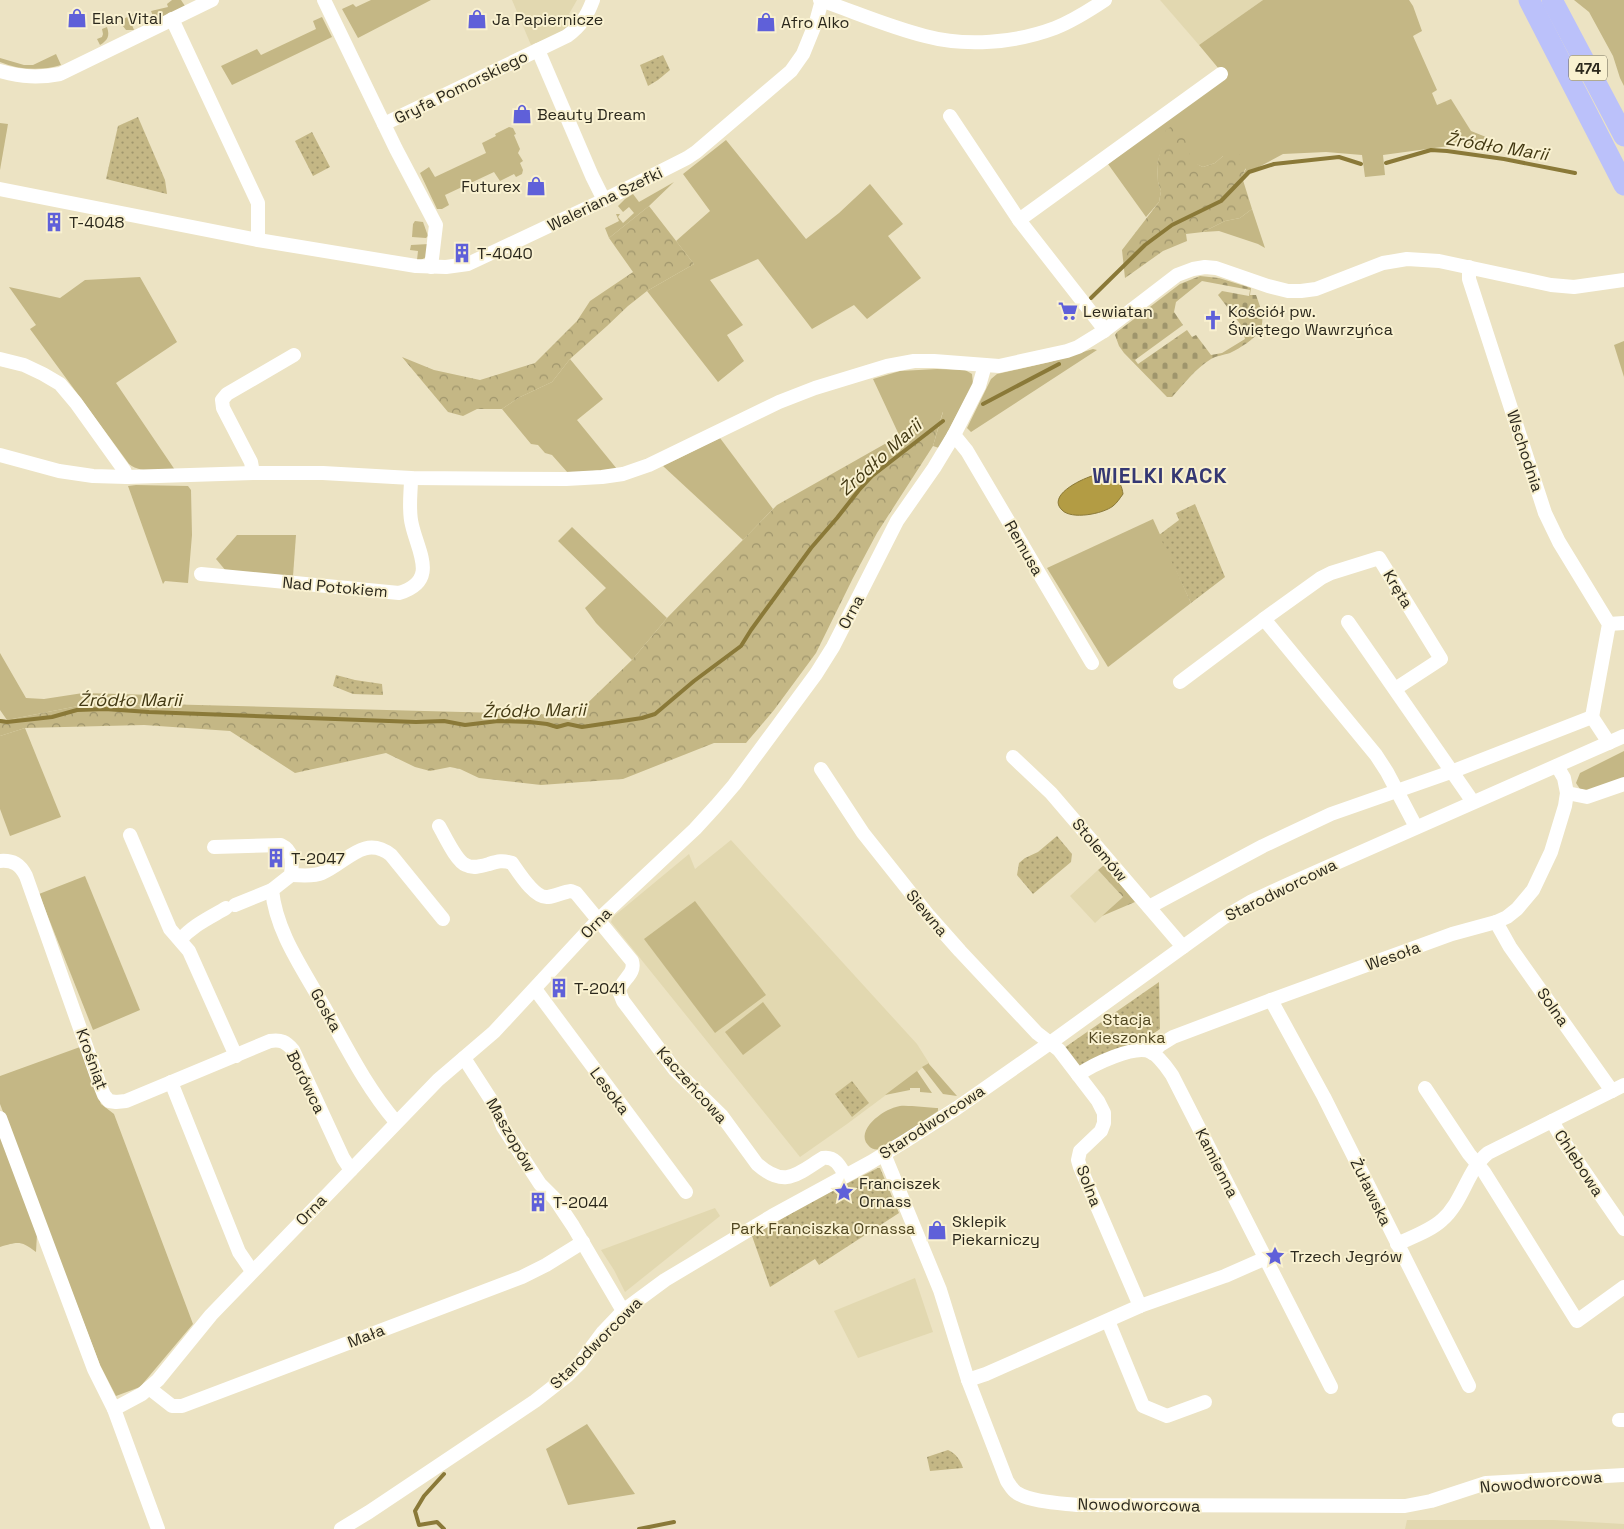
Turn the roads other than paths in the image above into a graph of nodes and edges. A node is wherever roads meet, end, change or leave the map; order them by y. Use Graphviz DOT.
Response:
graph roads {
  1 [pos="212,0"];
  2 [pos="324,0"];
  3 [pos="593,0"];
  4 [pos="821,0"];
  5 [pos="1105,0"];
  6 [pos="1529,0"];
  7 [pos="1552,0"];
  8 [pos="172,19"];
  9 [pos="538,50"];
  10 [pos="0,71"];
  11 [pos="1221,74"];
  12 [pos="950,116"];
  13 [pos="384,124"];
  14 [pos="1624,136"];
  15 [pos="1624,185"];
  16 [pos="0,189"];
  17 [pos="604,200"];
  18 [pos="1020,220"];
  19 [pos="258,240"];
  20 [pos="431,267"];
  21 [pos="1469,267"];
  22 [pos="1624,280"];
  23 [pos="1104,332"];
  24 [pos="294,355"];
  25 [pos="0,359"];
  26 [pos="985,365"];
  27 [pos="954,435"];
  28 [pos="0,455"];
  29 [pos="253,473"];
  30 [pos="128,478"];
  31 [pos="411,478"];
  32 [pos="201,574"];
  33 [pos="1264,619"];
  34 [pos="1348,622"];
  35 [pos="1624,623"];
  36 [pos="1610,624"];
  37 [pos="1092,663"];
  38 [pos="1180,682"];
  39 [pos="1394,689"];
  40 [pos="1592,717"];
  41 [pos="1624,736"];
  42 [pos="1609,743"];
  43 [pos="1013,757"];
  44 [pos="1557,766"];
  45 [pos="821,769"];
  46 [pos="1451,772"];
  47 [pos="1624,784"];
  48 [pos="1397,791"];
  49 [pos="1567,793"];
  50 [pos="1473,802"];
  51 [pos="439,826"];
  52 [pos="1416,827"];
  53 [pos="130,835"];
  54 [pos="214,847"];
  55 [pos="0,861"];
  56 [pos="291,875"];
  57 [pos="272,890"];
  58 [pos="1149,908"];
  59 [pos="443,919"];
  60 [pos="598,920"];
  61 [pos="1496,922"];
  62 [pos="180,940"];
  63 [pos="1183,947"];
  64 [pos="534,989"];
  65 [pos="1271,1000"];
  66 [pos="1050,1043"];
  67 [pos="1152,1053"];
  68 [pos="236,1056"];
  69 [pos="464,1058"];
  70 [pos="1078,1075"];
  71 [pos="171,1082"];
  72 [pos="1426,1088"];
  73 [pos="1618,1088"];
  74 [pos="0,1118"];
  75 [pos="1552,1121"];
  76 [pos="396,1122"];
  77 [pos="884,1154"];
  78 [pos="1477,1164"];
  79 [pos="351,1170"];
  80 [pos="845,1175"];
  81 [pos="686,1192"];
  82 [pos="1624,1229"];
  83 [pos="583,1242"];
  84 [pos="1397,1244"];
  85 [pos="1266,1258"];
  86 [pos="252,1271"];
  87 [pos="1624,1287"];
  88 [pos="1140,1306"];
  89 [pos="623,1311"];
  90 [pos="1108,1321"];
  91 [pos="968,1380"];
  92 [pos="1469,1386"];
  93 [pos="1331,1387"];
  94 [pos="149,1388"];
  95 [pos="1205,1402"];
  96 [pos="114,1408"];
  97 [pos="1624,1476"];
  98 [pos="158,1529"];
  99 [pos="341,1529"];
  1 -- 8 [label="street"];
  2 -- 13 [label="street, Gryfa Pomorskiego"];
  3 -- 9 [label="street, Gryfa Pomorskiego"];
  4 -- 5 [label="street"];
  4 -- 17 [label="street, Waleriana Szefki"];
  6 -- 15 [label="main road, 474"];
  7 -- 14 [label="main road, 474"];
  8 -- 10 [label="street"];
  8 -- 19 [label="street"];
  9 -- 13 [label="street, Gryfa Pomorskiego"];
  9 -- 17 [label="street, Gryfa Pomorskiego"];
  11 -- 18 [label="street"];
  12 -- 18 [label="street"];
  13 -- 20 [label="street, Gryfa Pomorskiego"];
  16 -- 19 [label="street, Waleriana Szefki"];
  17 -- 20 [label="street, Waleriana Szefki"];
  18 -- 23 [label="street"];
  19 -- 20 [label="street, Waleriana Szefki"];
  21 -- 22 [label="street"];
  21 -- 23 [label="street"];
  21 -- 36 [label="street, Wschodnia"];
  23 -- 26 [label="street"];
  24 -- 29 [label="street"];
  25 -- 30 [label="street"];
  26 -- 27 [label="street, Orna"];
  26 -- 31 [label="street"];
  27 -- 37 [label="street, Remusa"];
  27 -- 60 [label="street, Orna"];
  28 -- 30 [label="street"];
  29 -- 30 [label="street"];
  29 -- 31 [label="street"];
  31 -- 32 [label="street, Nad Potokiem"];
  33 -- 38 [label="street, Kręta"];
  33 -- 39 [label="street, Kręta"];
  33 -- 48 [label="street"];
  34 -- 39 [label="street"];
  35 -- 36 [label="street"];
  36 -- 40 [label="street"];
  39 -- 46 [label="street"];
  40 -- 42 [label="street"];
  40 -- 46 [label="street"];
  41 -- 42 [label="street, Starodworcowa"];
  42 -- 44 [label="street, Starodworcowa"];
  43 -- 58 [label="street, Stolemów"];
  44 -- 49 [label="street"];
  44 -- 50 [label="street, Starodworcowa"];
  45 -- 66 [label="street, Siewna"];
  46 -- 48 [label="street"];
  46 -- 50 [label="street"];
  47 -- 49 [label="street"];
  48 -- 52 [label="street"];
  48 -- 58 [label="street"];
  49 -- 61 [label="street, Wesoła"];
  50 -- 52 [label="street, Starodworcowa"];
  51 -- 60 [label="street, Kaczeńcowa"];
  52 -- 63 [label="street, Starodworcowa"];
  53 -- 62 [label="street"];
  54 -- 56 [label="street"];
  55 -- 71 [label="street, Krośniąt"];
  56 -- 57 [label="street"];
  56 -- 59 [label="street"];
  57 -- 62 [label="street"];
  57 -- 76 [label="street, Goska"];
  58 -- 63 [label="street, Stolemów"];
  60 -- 64 [label="street, Orna"];
  60 -- 80 [label="street, Kaczeńcowa"];
  61 -- 65 [label="street, Wesoła"];
  61 -- 73 [label="street, Solna"];
  62 -- 68 [label="street"];
  63 -- 66 [label="street, Starodworcowa"];
  64 -- 69 [label="street, Orna"];
  64 -- 81 [label="street, Lesoka"];
  65 -- 67 [label="street, Wesoła"];
  65 -- 84 [label="street, Żuławska"];
  66 -- 70 [label="street"];
  66 -- 77 [label="street, Starodworcowa"];
  67 -- 70 [label="street"];
  67 -- 85 [label="street, Kamienna"];
  68 -- 71 [label="street, Borówca"];
  68 -- 79 [label="street, Borówca"];
  69 -- 76 [label="street, Orna"];
  69 -- 83 [label="street, Maszopów"];
  70 -- 88 [label="street, Solna"];
  71 -- 86 [label="street"];
  72 -- 78 [label="street"];
  73 -- 75 [label="street, Solna"];
  74 -- 96 [label="street"];
  75 -- 78 [label="street, Solna"];
  75 -- 82 [label="street, Chlebowa"];
  76 -- 79 [label="street, Orna"];
  77 -- 80 [label="street, Starodworcowa"];
  77 -- 91 [label="street, Nowodworcowa"];
  78 -- 84 [label="street, Solna"];
  78 -- 87 [label="street"];
  79 -- 86 [label="street, Orna"];
  80 -- 89 [label="street, Starodworcowa"];
  83 -- 89 [label="street, Maszopów"];
  83 -- 94 [label="street, Mała"];
  84 -- 92 [label="street, Żuławska"];
  85 -- 88 [label="street"];
  85 -- 93 [label="street, Kamienna"];
  86 -- 94 [label="street, Orna"];
  88 -- 90 [label="street"];
  89 -- 99 [label="street, Starodworcowa"];
  90 -- 91 [label="street"];
  90 -- 95 [label="street"];
  91 -- 97 [label="street, Nowodworcowa"];
  94 -- 96 [label="street, Orna"];
  96 -- 98 [label="street"];
}
